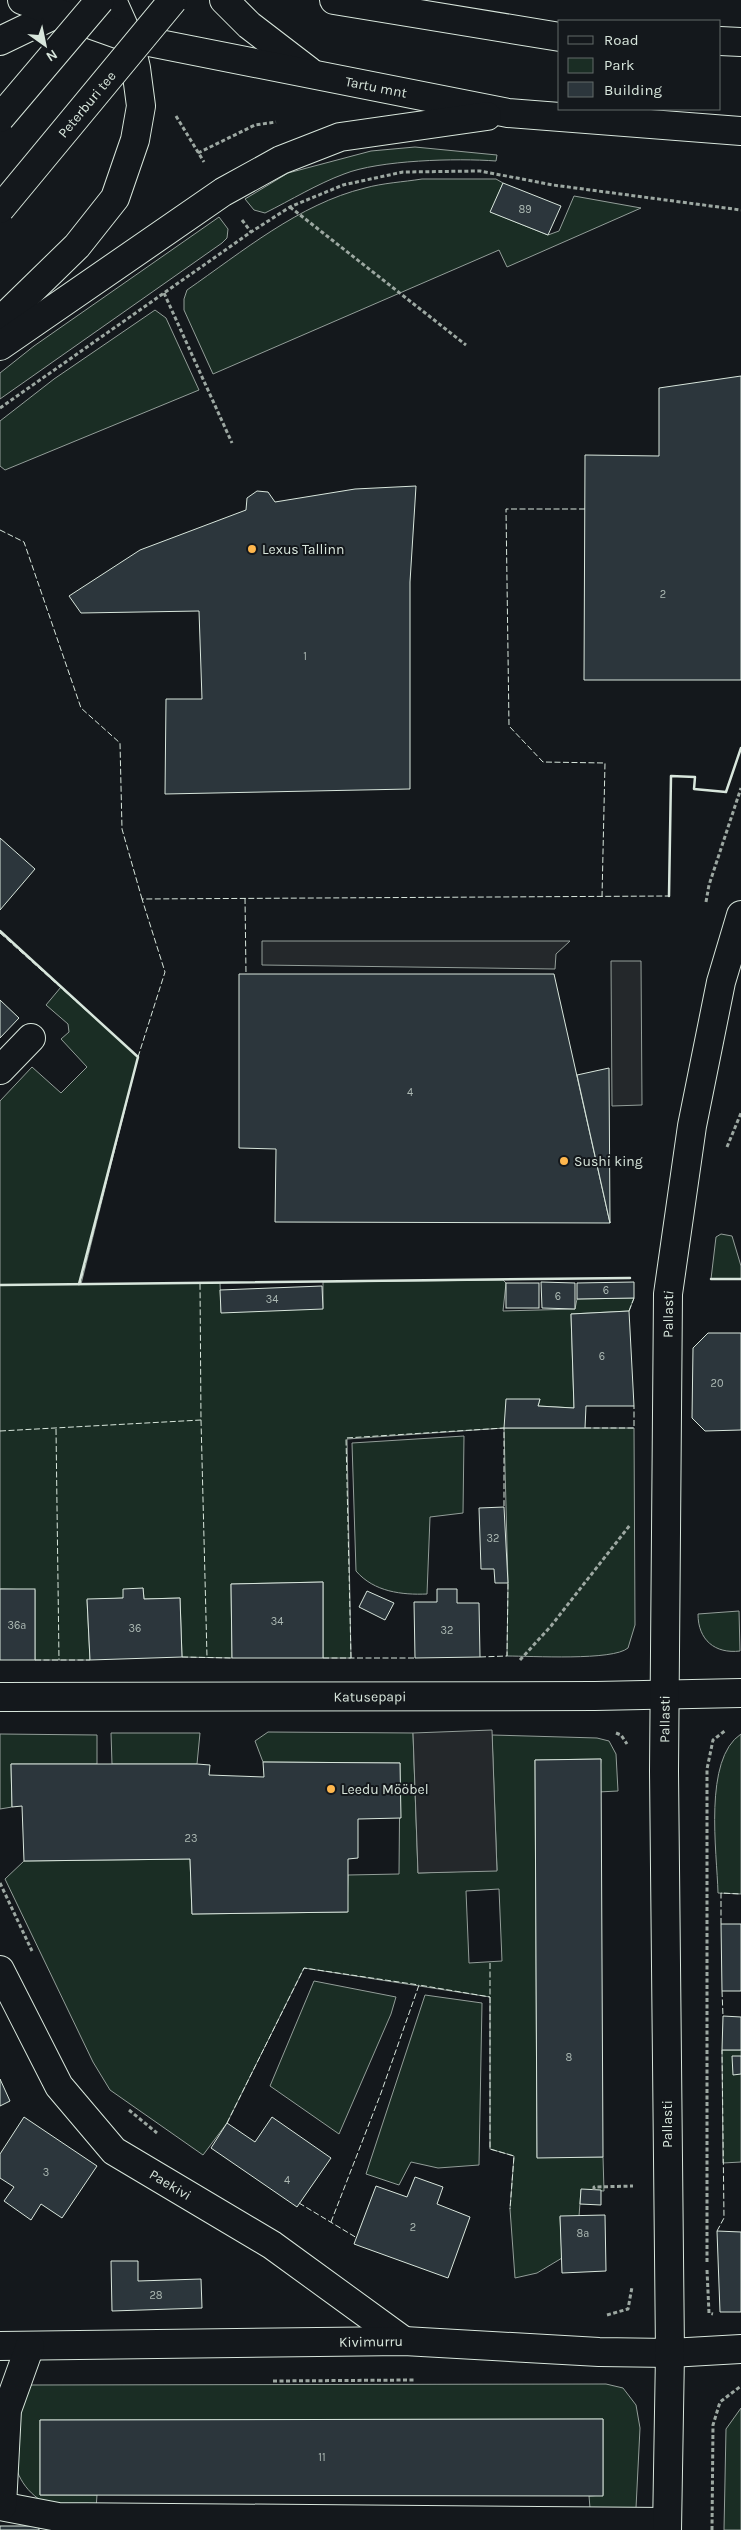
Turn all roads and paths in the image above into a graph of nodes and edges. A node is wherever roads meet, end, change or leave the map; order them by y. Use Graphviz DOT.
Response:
graph roads {
  1 [pos="22,0"];
  2 [pos="102,0"];
  3 [pos="112,0"];
  4 [pos="173,0"];
  5 [pos="224,0"];
  6 [pos="334,0"];
  7 [pos="56,14"];
  8 [pos="558,37"];
  9 [pos="129,38"];
  10 [pos="0,41"];
  11 [pos="721,41"];
  12 [pos="741,42"];
  13 [pos="314,75"];
  14 [pos="172,110"];
  15 [pos="508,113"];
  16 [pos="0,118"];
  17 [pos="284,120"];
  18 [pos="741,131"];
  19 [pos="198,153"];
  20 [pos="208,168"];
  21 [pos="290,207"];
  22 [pos="0,209"];
  23 [pos="741,210"];
  24 [pos="164,293"];
  25 [pos="0,321"];
  26 [pos="466,345"];
  27 [pos="0,346"];
  28 [pos="0,408"];
  29 [pos="232,443"];
  30 [pos="741,915"];
  31 [pos="31,1038"];
  32 [pos="0,1070"];
  33 [pos="741,1113"];
  34 [pos="726,1148"];
  35 [pos="630,1524"];
  36 [pos="519,1662"];
  37 [pos="741,1693"];
  38 [pos="665,1695"];
  39 [pos="0,1697"];
  40 [pos="733,1728"];
  41 [pos="0,1883"];
  42 [pos="36,1958"];
  43 [pos="0,1970"];
  44 [pos="127,2109"];
  45 [pos="162,2136"];
  46 [pos="634,2186"];
  47 [pos="594,2190"];
  48 [pos="717,2316"];
  49 [pos="404,2342"];
  50 [pos="0,2346"];
  51 [pos="30,2346"];
  52 [pos="741,2349"];
  53 [pos="670,2353"];
  54 [pos="420,2380"];
  55 [pos="270,2381"];
  56 [pos="741,2385"];
  57 [pos="1,2506"];
  58 [pos="667,2526"];
  59 [pos="712,2530"];
  1 -- 7 [label="main road, Tartu mnt"];
  2 -- 7 [label="main road"];
  2 -- 16 [label="main road, bridge"];
  3 -- 9 [label="main road"];
  4 -- 22 [label="main road, Peterburi tee, bridge"];
  5 -- 13 [label="main road"];
  6 -- 8 [label="main road"];
  7 -- 9 [label="main road, Tartu mnt"];
  7 -- 10 [label="main road"];
  9 -- 13 [label="main road, Tartu mnt"];
  9 -- 25 [label="main road"];
  11 -- 12 [label="main road"];
  13 -- 15 [label="main road, Tartu mnt"];
  14 -- 19 [label="path"];
  15 -- 18 [label="main road, Tartu mnt"];
  15 -- 27 [label="main road"];
  17 -- 19 [label="path"];
  19 -- 20 [label="path"];
  21 -- 23 [label="path"];
  21 -- 24 [label="path"];
  21 -- 26 [label="path"];
  24 -- 28 [label="path"];
  24 -- 29 [label="path"];
  30 -- 38 [label="main road, Pallasti"];
  31 -- 32 [label="main road"];
  33 -- 34 [label="path"];
  35 -- 36 [label="path"];
  37 -- 38 [label="main road, Katusepapi"];
  38 -- 39 [label="main road, Katusepapi"];
  38 -- 53 [label="main road, Pallasti"];
  40 -- 48 [label="path"];
  41 -- 42 [label="path"];
  43 -- 49 [label="main road, Paekivi"];
  44 -- 45 [label="path"];
  46 -- 47 [label="path"];
  49 -- 51 [label="main road, Kivimurru"];
  49 -- 53 [label="main road, Kivimurru"];
  50 -- 51 [label="main road, Kivimurru"];
  51 -- 57 [label="main road"];
  52 -- 53 [label="main road, Kivimurru"];
  53 -- 58 [label="main road, Pallasti"];
  54 -- 55 [label="path"];
  56 -- 59 [label="path"];
  57 -- 58 [label="main road"];
}
